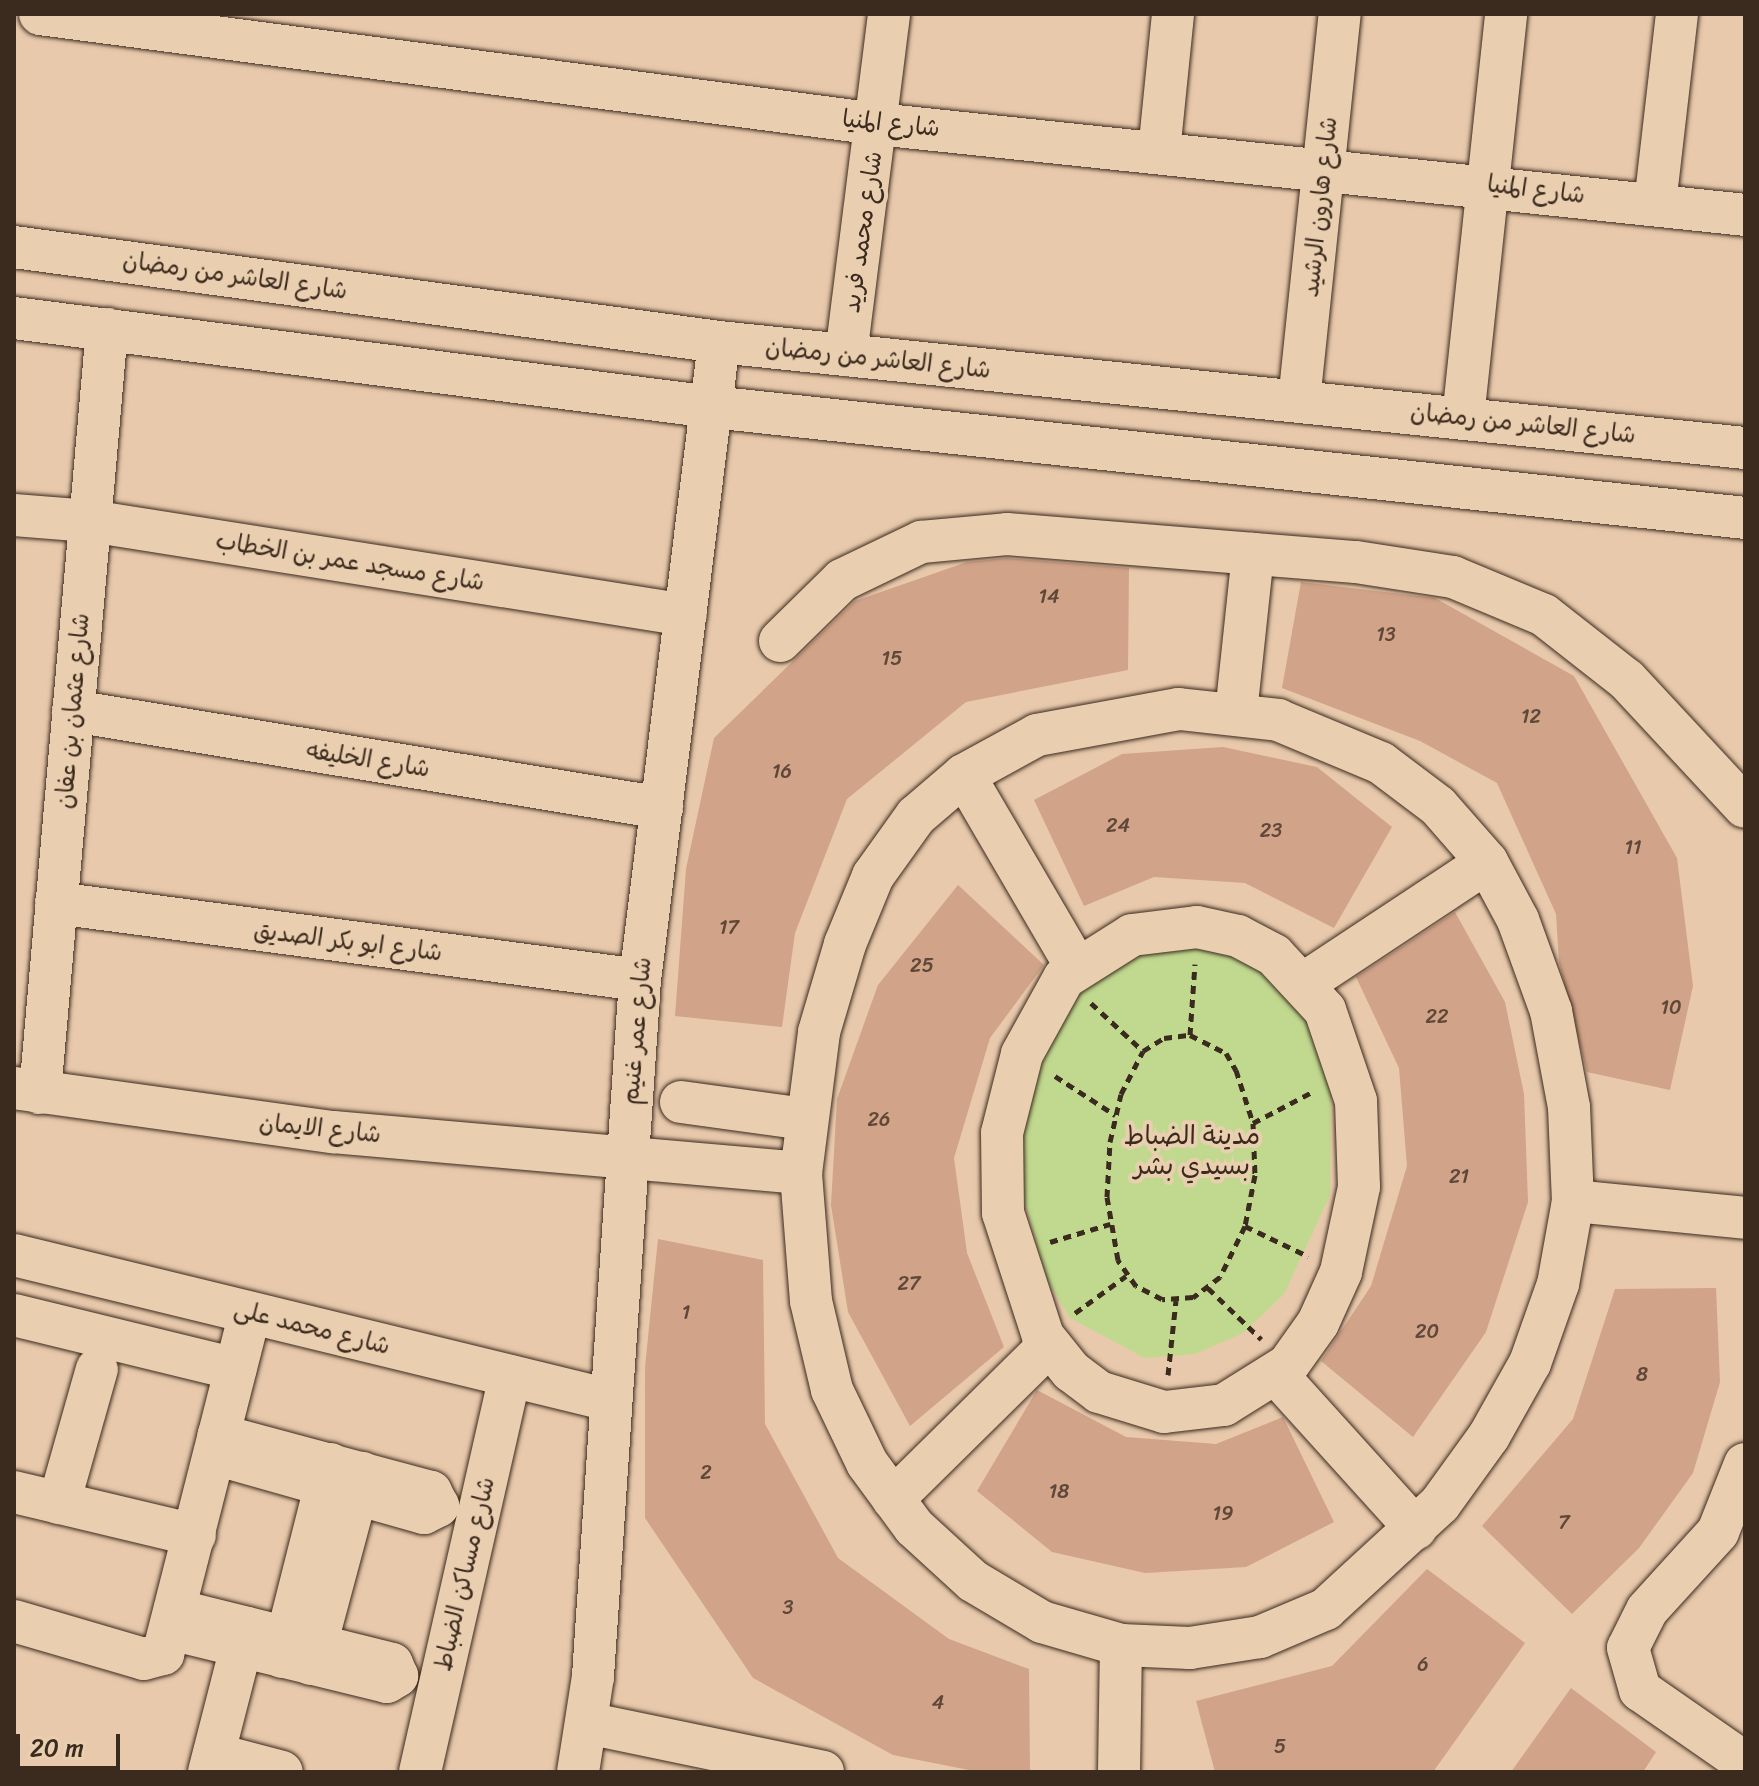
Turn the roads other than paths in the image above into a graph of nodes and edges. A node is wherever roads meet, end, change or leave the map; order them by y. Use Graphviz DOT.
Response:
graph roads {
  1 [pos="40,14"];
  2 [pos="889,14"];
  3 [pos="1173,14"];
  4 [pos="1340,14"];
  5 [pos="1506,14"];
  6 [pos="1677,14"];
  7 [pos="264,30"];
  8 [pos="877,124"];
  9 [pos="1159,152"];
  10 [pos="1324,168"];
  11 [pos="1489,185"];
  12 [pos="1655,204"];
  13 [pos="1745,215"];
  14 [pos="14,247"];
  15 [pos="14,318"];
  16 [pos="107,329"];
  17 [pos="719,342"];
  18 [pos="846,355"];
  19 [pos="1299,401"];
  20 [pos="712,407"];
  21 [pos="1463,418"];
  22 [pos="1745,448"];
  23 [pos="14,515"];
  24 [pos="1745,518"];
  25 [pos="90,521"];
  26 [pos="1253,554"];
  27 [pos="686,615"];
  28 [pos="780,641"];
  29 [pos="73,711"];
  30 [pos="1236,713"];
  31 [pos="964,775"];
  32 [pos="1745,807"];
  33 [pos="662,808"];
  34 [pos="1487,862"];
  35 [pos="56,903"];
  36 [pos="1070,972"];
  37 [pos="640,980"];
  38 [pos="1306,982"];
  39 [pos="27,1091"];
  40 [pos="681,1102"];
  41 [pos="805,1119"];
  42 [pos="627,1157"];
  43 [pos="801,1173"];
  44 [pos="1573,1201"];
  45 [pos="1745,1218"];
  46 [pos="14,1255"];
  47 [pos="250,1313"];
  48 [pos="14,1315"];
  49 [pos="1046,1340"];
  50 [pos="97,1369"];
  51 [pos="236,1369"];
  52 [pos="1282,1370"];
  53 [pos="510,1376"];
  54 [pos="609,1400"];
  55 [pos="217,1444"];
  56 [pos="1745,1464"];
  57 [pos="14,1492"];
  58 [pos="893,1499"];
  59 [pos="59,1503"];
  60 [pos="1416,1529"];
  61 [pos="195,1535"];
  62 [pos="173,1620"];
  63 [pos="14,1621"];
  64 [pos="243,1637"];
  65 [pos="1121,1645"];
  66 [pos="587,1723"];
  67 [pos="211,1763"];
  68 [pos="1745,1763"];
  69 [pos="744,1764"];
  70 [pos="282,1772"];
  71 [pos="420,1772"];
  72 [pos="578,1772"];
  73 [pos="823,1772"];
  74 [pos="1119,1772"];
  1 -- 7 [label="street, شارع المنيا"];
  2 -- 8 [label="street, شارع محمد فريد"];
  3 -- 9 [label="street"];
  4 -- 10 [label="street, شارع هارون الرشيد"];
  5 -- 11 [label="street"];
  6 -- 12 [label="street"];
  7 -- 8 [label="street, شارع المنيا"];
  8 -- 9 [label="street, شارع المنيا"];
  8 -- 18 [label="street, شارع محمد فريد"];
  9 -- 10 [label="street, شارع المنيا"];
  10 -- 11 [label="street, شارع المنيا"];
  10 -- 19 [label="street, شارع هارون الرشيد"];
  11 -- 12 [label="street, شارع المنيا"];
  11 -- 21 [label="street"];
  12 -- 13 [label="street, شارع المنيا"];
  14 -- 17 [label="street, شارع العاشر من رمضان"];
  15 -- 16 [label="street"];
  16 -- 20 [label="street"];
  16 -- 25 [label="street, شارع عثمان بن عفان"];
  17 -- 18 [label="street, شارع العاشر من رمضان"];
  17 -- 20 [label="street, شارع عمر غنيم"];
  18 -- 19 [label="street, شارع العاشر من رمضان"];
  19 -- 21 [label="street, شارع العاشر من رمضان"];
  20 -- 24 [label="street"];
  20 -- 27 [label="street, شارع عمر غنيم"];
  21 -- 22 [label="street, شارع العاشر من رمضان"];
  23 -- 25 [label="street, شارع مسجد عمر بن الخطاب"];
  25 -- 27 [label="street, شارع مسجد عمر بن الخطاب"];
  25 -- 29 [label="street, شارع عثمان بن عفان"];
  26 -- 28 [label="street"];
  26 -- 30 [label="street"];
  26 -- 32 [label="street"];
  27 -- 33 [label="street, شارع عمر غنيم"];
  29 -- 33 [label="street, شارع الخليفه"];
  29 -- 35 [label="street, شارع عثمان بن عفان"];
  30 -- 31 [label="street"];
  30 -- 34 [label="street"];
  31 -- 36 [label="street"];
  31 -- 41 [label="street"];
  33 -- 37 [label="street, شارع عمر غنيم"];
  34 -- 38 [label="street"];
  34 -- 44 [label="street"];
  35 -- 37 [label="street, شارع ابو بكر الصديق"];
  35 -- 39 [label="street, شارع عثمان بن عفان"];
  36 -- 38 [label="street"];
  36 -- 49 [label="street"];
  37 -- 42 [label="street, شارع عمر غنيم"];
  38 -- 52 [label="street"];
  39 -- 42 [label="street, شارع الايمان"];
  40 -- 41 [label="street"];
  41 -- 43 [label="street"];
  42 -- 43 [label="street, شارع الايمان"];
  42 -- 54 [label="street, شارع عمر غنيم"];
  43 -- 58 [label="street"];
  44 -- 45 [label="street"];
  44 -- 60 [label="street"];
  46 -- 47 [label="street, شارع محمد على"];
  47 -- 51 [label="street"];
  47 -- 53 [label="street, شارع محمد على"];
  48 -- 51 [label="street"];
  49 -- 52 [label="street"];
  49 -- 58 [label="street"];
  50 -- 59 [label="street"];
  51 -- 55 [label="street"];
  52 -- 60 [label="street"];
  53 -- 54 [label="street, شارع محمد على"];
  53 -- 71 [label="street, شارع مساكن الضباط"];
  54 -- 66 [label="street, شارع عمر غنيم"];
  55 -- 61 [label="street"];
  55 -- 64 [label="street"];
  56 -- 68 [label="street"];
  57 -- 59 [label="street"];
  58 -- 65 [label="street"];
  59 -- 61 [label="street"];
  60 -- 65 [label="street"];
  61 -- 62 [label="street"];
  62 -- 63 [label="street"];
  62 -- 64 [label="street"];
  64 -- 67 [label="street"];
  65 -- 74 [label="street"];
  66 -- 69 [label="street"];
  66 -- 72 [label="street, شارع عمر غنيم"];
  67 -- 70 [label="street"];
  69 -- 73 [label="street"];
}
